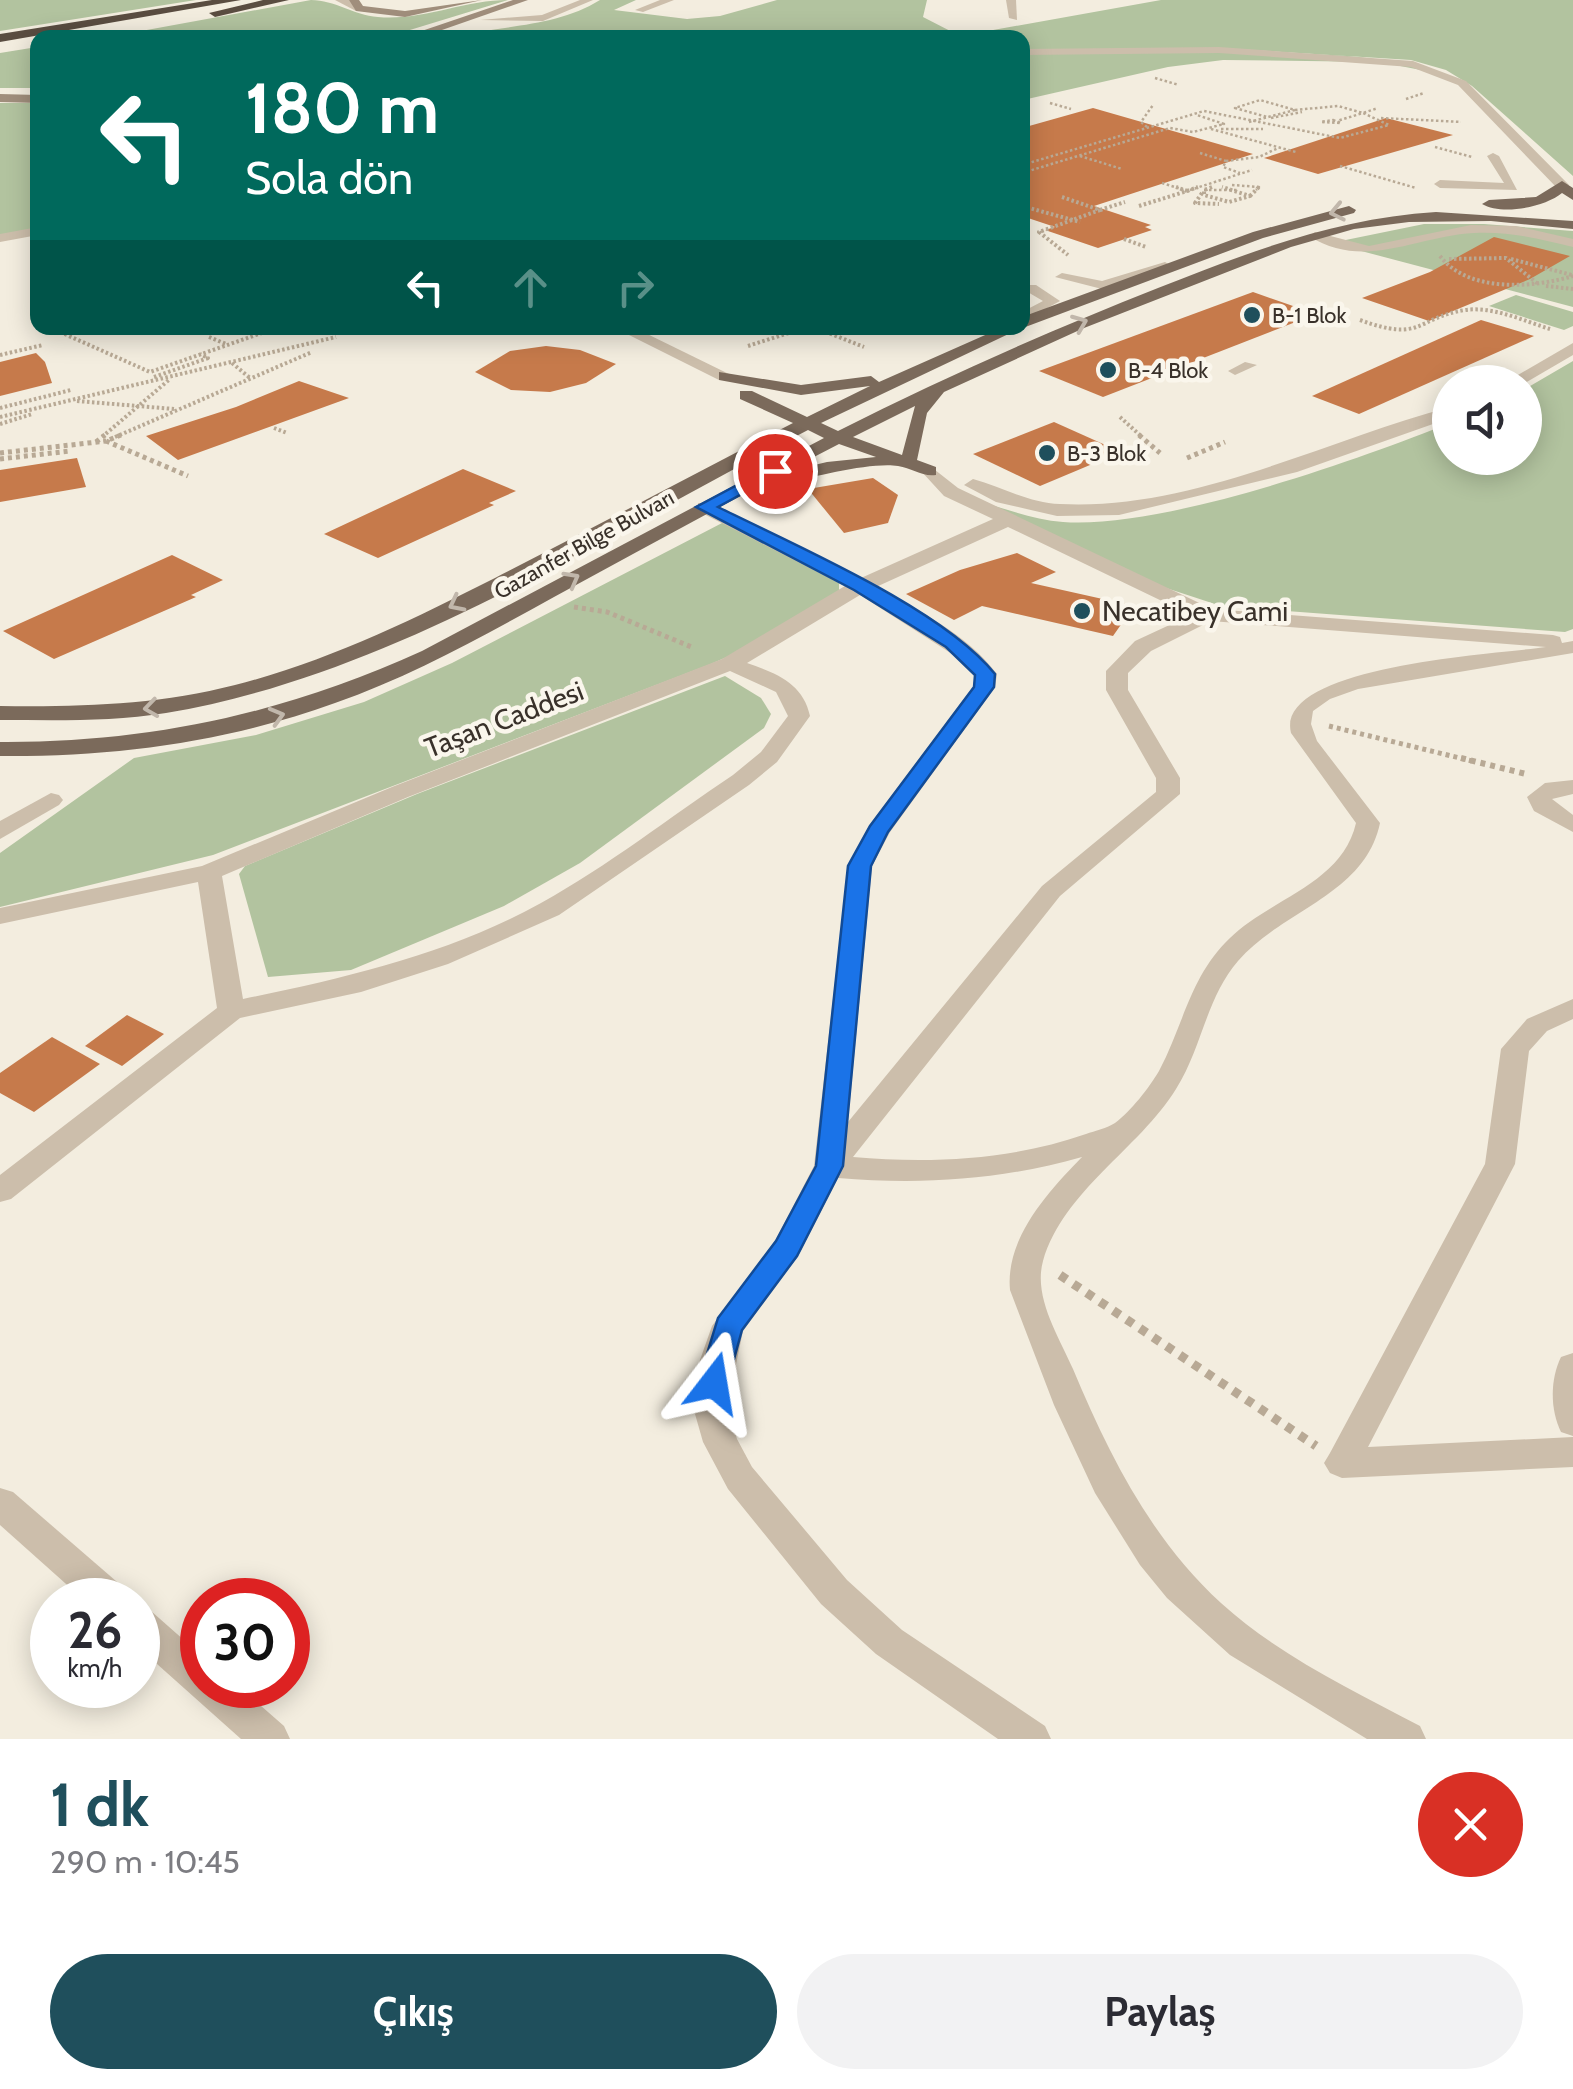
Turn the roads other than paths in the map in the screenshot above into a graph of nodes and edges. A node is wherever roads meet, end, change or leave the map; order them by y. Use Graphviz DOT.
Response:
graph roads {
  1 [pos="235,0"];
  2 [pos="283,0"];
  3 [pos="340,0"];
  4 [pos="477,0"];
  5 [pos="523,0"];
  6 [pos="538,0"];
  7 [pos="588,0"];
  8 [pos="668,0"];
  9 [pos="1011,0"];
  10 [pos="357,5"];
  11 [pos="640,10"];
  12 [pos="1014,18"];
  13 [pos="485,20"];
  14 [pos="49,30"];
  15 [pos="111,30"];
  16 [pos="431,30"];
  17 [pos="453,30"];
  18 [pos="30,33"];
  19 [pos="0,38"];
  20 [pos="30,43"];
  21 [pos="0,47"];
  22 [pos="1030,52"];
  23 [pos="0,96"];
  24 [pos="30,96"];
  25 [pos="1489,158"];
  26 [pos="1440,184"];
  27 [pos="1567,190"];
  28 [pos="1487,204"];
  29 [pos="1573,212"];
  30 [pos="1573,225"];
  31 [pos="30,233"];
  32 [pos="1315,236"];
  33 [pos="0,238"];
  34 [pos="1573,243"];
  35 [pos="1221,248"];
  36 [pos="1062,277"];
  37 [pos="1031,288"];
  38 [pos="1030,316"];
  39 [pos="1030,318"];
  40 [pos="638,335"];
  41 [pos="991,335"];
  42 [pos="995,335"];
  43 [pos="977,342"];
  44 [pos="1573,348"];
  45 [pos="1542,366"];
  46 [pos="924,367"];
  47 [pos="724,376"];
  48 [pos="956,378"];
  49 [pos="770,386"];
  50 [pos="746,395"];
  51 [pos="828,412"];
  52 [pos="1432,418"];
  53 [pos="807,423"];
  54 [pos="860,427"];
  55 [pos="839,438"];
  56 [pos="904,458"];
  57 [pos="930,471"];
  58 [pos="740,489"];
  59 [pos="668,496"];
  60 [pos="705,507"];
  61 [pos="1008,520"];
  62 [pos="860,586"];
  63 [pos="1208,615"];
  64 [pos="1573,645"];
  65 [pos="730,664"];
  66 [pos="0,713"];
  67 [pos="0,748"];
  68 [pos="1573,788"];
  69 [pos="51,800"];
  70 [pos="1573,825"];
  71 [pos="0,832"];
  72 [pos="210,872"];
  73 [pos="0,916"];
  74 [pos="1573,1008"];
  75 [pos="231,1011"];
  76 [pos="1130,1130"];
  77 [pos="830,1166"];
  78 [pos="0,1191"];
  79 [pos="1573,1366"];
  80 [pos="1573,1422"];
  81 [pos="1573,1452"];
  82 [pos="0,1503"];
  83 [pos="86,1578"];
  84 [pos="160,1643"];
  85 [pos="180,1661"];
  86 [pos="234,1708"];
  87 [pos="270,1739"];
  88 [pos="1031,1739"];
  89 [pos="1406,1739"];
  1 -- 14 [label="highway"];
  2 -- 15 [label="highway"];
  3 -- 10 [label="street"];
  4 -- 10 [label="main road"];
  5 -- 16 [label="main road"];
  6 -- 13 [label="main road"];
  7 -- 13 [label="lane"];
  8 -- 11 [label="lane"];
  9 -- 12 [label="lane"];
  13 -- 17 [label="main road"];
  18 -- 19 [label="highway"];
  20 -- 21 [label="highway"];
  22 -- 27 [label="street"];
  23 -- 24 [label="main road"];
  25 -- 26 [label="lane"];
  27 -- 28 [label="main road"];
  28 -- 29 [label="main road"];
  28 -- 35 [label="main road, one-way"];
  30 -- 32 [label="main road, Gazanfer Bilge Bulvarı"];
  31 -- 33 [label="street"];
  32 -- 34 [label="lane"];
  48 -- 32 [label="main road, Gazanfer Bilge Bulvarı, one-way"];
  35 -- 36 [label="lane"];
  35 -- 39 [label="main road"];
  37 -- 38 [label="lane"];
  40 -- 47 [label="street"];
  41 -- 43 [label="lane"];
  42 -- 43 [label="main road"];
  43 -- 46 [label="main road"];
  44 -- 45 [label="street"];
  46 -- 49 [label="main road"];
  46 -- 51 [label="main road"];
  47 -- 49 [label="main road"];
  47 -- 50 [label="main road"];
  48 -- 54 [label="main road, Gazanfer Bilge Bulvarı"];
  48 -- 56 [label="main road"];
  49 -- 51 [label="main road"];
  50 -- 53 [label="main road"];
  50 -- 59 [label="main road"];
  51 -- 53 [label="main road"];
  51 -- 54 [label="main road"];
  52 -- 57 [label="street"];
  53 -- 55 [label="main road"];
  53 -- 59 [label="main road"];
  54 -- 55 [label="main road, Gazanfer Bilge Bulvarı"];
  54 -- 56 [label="main road"];
  55 -- 56 [label="main road"];
  55 -- 58 [label="main road, Gazanfer Bilge Bulvarı"];
  56 -- 57 [label="main road"];
  56 -- 58 [label="main road"];
  57 -- 61 [label="street"];
  58 -- 60 [label="main road, Gazanfer Bilge Bulvarı"];
  59 -- 66 [label="main road, Gazanfer Bilge Bulvarı, one-way"];
  60 -- 62 [label="street"];
  67 -- 60 [label="main road, Gazanfer Bilge Bulvarı, one-way"];
  61 -- 62 [label="street, Taşan Caddesi"];
  61 -- 63 [label="street"];
  62 -- 65 [label="street, Taşan Caddesi"];
  62 -- 77 [label="street"];
  63 -- 64 [label="street"];
  63 -- 77 [label="street"];
  64 -- 76 [label="street"];
  65 -- 72 [label="street, Taşan Caddesi"];
  65 -- 75 [label="street"];
  68 -- 70 [label="street"];
  69 -- 71 [label="street"];
  72 -- 73 [label="street, Taşan Caddesi"];
  72 -- 75 [label="street"];
  74 -- 81 [label="street"];
  75 -- 78 [label="street"];
  76 -- 77 [label="street"];
  76 -- 89 [label="street"];
  77 -- 88 [label="street"];
  79 -- 80 [label="street"];
  82 -- 83 [label="street"];
  84 -- 85 [label="street"];
  86 -- 87 [label="street"];
}
